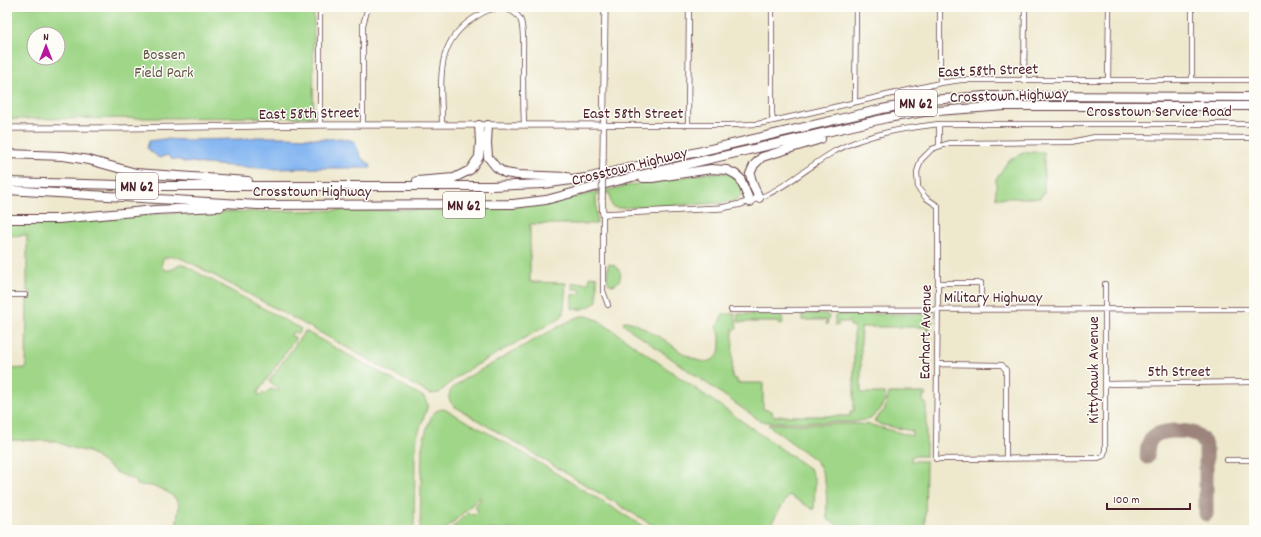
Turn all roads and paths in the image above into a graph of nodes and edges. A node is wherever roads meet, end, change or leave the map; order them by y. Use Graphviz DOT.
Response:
graph roads {
  1 [pos="320,7"];
  2 [pos="368,7"];
  3 [pos="605,7"];
  4 [pos="688,7"];
  5 [pos="772,7"];
  6 [pos="856,7"];
  7 [pos="940,7"];
  8 [pos="1025,7"];
  9 [pos="1109,7"];
  10 [pos="1192,7"];
  11 [pos="1024,80"];
  12 [pos="1108,80"];
  13 [pos="1192,80"];
  14 [pos="1254,80"];
  15 [pos="940,82"];
  16 [pos="1254,97"];
  17 [pos="855,102"];
  18 [pos="1254,106"];
  19 [pos="887,118"];
  20 [pos="773,121"];
  21 [pos="479,124"];
  22 [pos="524,124"];
  23 [pos="939,124"];
  24 [pos="1254,124"];
  25 [pos="320,125"];
  26 [pos="363,125"];
  27 [pos="442,125"];
  28 [pos="488,125"];
  29 [pos="604,125"];
  30 [pos="688,125"];
  31 [pos="7,128"];
  32 [pos="1254,138"];
  33 [pos="939,146"];
  34 [pos="7,154"];
  35 [pos="632,177"];
  36 [pos="586,178"];
  37 [pos="7,182"];
  38 [pos="358,185"];
  39 [pos="266,186"];
  40 [pos="7,190"];
  41 [pos="759,198"];
  42 [pos="750,202"];
  43 [pos="258,204"];
  44 [pos="603,214"];
  45 [pos="7,219"];
  46 [pos="938,283"];
  47 [pos="1105,284"];
  48 [pos="7,295"];
  49 [pos="25,296"];
  50 [pos="608,305"];
  51 [pos="981,309"];
  52 [pos="1105,309"];
  53 [pos="1254,309"];
  54 [pos="731,310"];
  55 [pos="938,310"];
  56 [pos="937,364"];
  57 [pos="1254,382"];
  58 [pos="1105,384"];
  59 [pos="1006,459"];
  60 [pos="1228,460"];
  61 [pos="1254,460"];
  1 -- 25 [label="street"];
  2 -- 26 [label="street"];
  3 -- 29 [label="street"];
  4 -- 30 [label="street"];
  5 -- 20 [label="street"];
  6 -- 17 [label="street"];
  7 -- 15 [label="street"];
  8 -- 11 [label="street"];
  9 -- 12 [label="street"];
  10 -- 13 [label="street"];
  11 -- 12 [label="street, East 58th Street"];
  11 -- 15 [label="street, East 58th Street"];
  12 -- 13 [label="street, East 58th Street"];
  13 -- 14 [label="street, East 58th Street"];
  15 -- 17 [label="street, East 58th Street"];
  16 -- 36 [label="highway, Crosstown Highway / MN 62"];
  17 -- 20 [label="street, East 58th Street"];
  18 -- 19 [label="highway, Crosstown Highway / MN 62"];
  19 -- 35 [label="highway, Crosstown Highway / MN 62"];
  19 -- 41 [label="highway"];
  20 -- 30 [label="street, East 58th Street"];
  21 -- 27 [label="street, East 58th Street"];
  21 -- 28 [label="street, East 58th Street"];
  21 -- 38 [label="highway"];
  22 -- 27 [label="street"];
  22 -- 28 [label="street, East 58th Street"];
  22 -- 29 [label="street, East 58th Street"];
  23 -- 24 [label="street, Crosstown Service Road"];
  23 -- 33 [label="street"];
  23 -- 41 [label="street, Crosstown Service Road"];
  25 -- 26 [label="street, East 58th Street"];
  25 -- 31 [label="street, East 58th Street"];
  26 -- 27 [label="street, East 58th Street"];
  28 -- 36 [label="highway"];
  29 -- 30 [label="street, East 58th Street"];
  29 -- 44 [label="street, bridge"];
  32 -- 33 [label="street"];
  33 -- 46 [label="street, Earhart Avenue"];
  34 -- 39 [label="highway"];
  35 -- 42 [label="highway"];
  35 -- 43 [label="highway, Crosstown Highway / MN 62"];
  36 -- 38 [label="highway, Crosstown Highway / MN 62"];
  37 -- 39 [label="highway, Crosstown Highway / MN 62"];
  38 -- 39 [label="highway, Crosstown Highway / MN 62"];
  40 -- 43 [label="highway, Crosstown Highway / MN 62"];
  41 -- 42 [label="street, Crosstown Service Road"];
  42 -- 44 [label="street, Crosstown Service Road"];
  43 -- 45 [label="highway"];
  44 -- 50 [label="street"];
  46 -- 51 [label="street"];
  46 -- 55 [label="street, Earhart Avenue"];
  47 -- 52 [label="street, Kittyhawk Avenue"];
  48 -- 49 [label="street"];
  51 -- 52 [label="street, Military Highway"];
  51 -- 55 [label="street, Military Highway"];
  52 -- 53 [label="street, Military Highway"];
  52 -- 58 [label="street, Kittyhawk Avenue"];
  54 -- 55 [label="street, Military Highway"];
  55 -- 56 [label="street, Earhart Avenue"];
  56 -- 59 [label="street"];
  56 -- 59 [label="street, Earhart Avenue"];
  57 -- 58 [label="street, 5th Street"];
  58 -- 59 [label="street, Kittyhawk Avenue"];
  60 -- 61 [label="street"];
}
